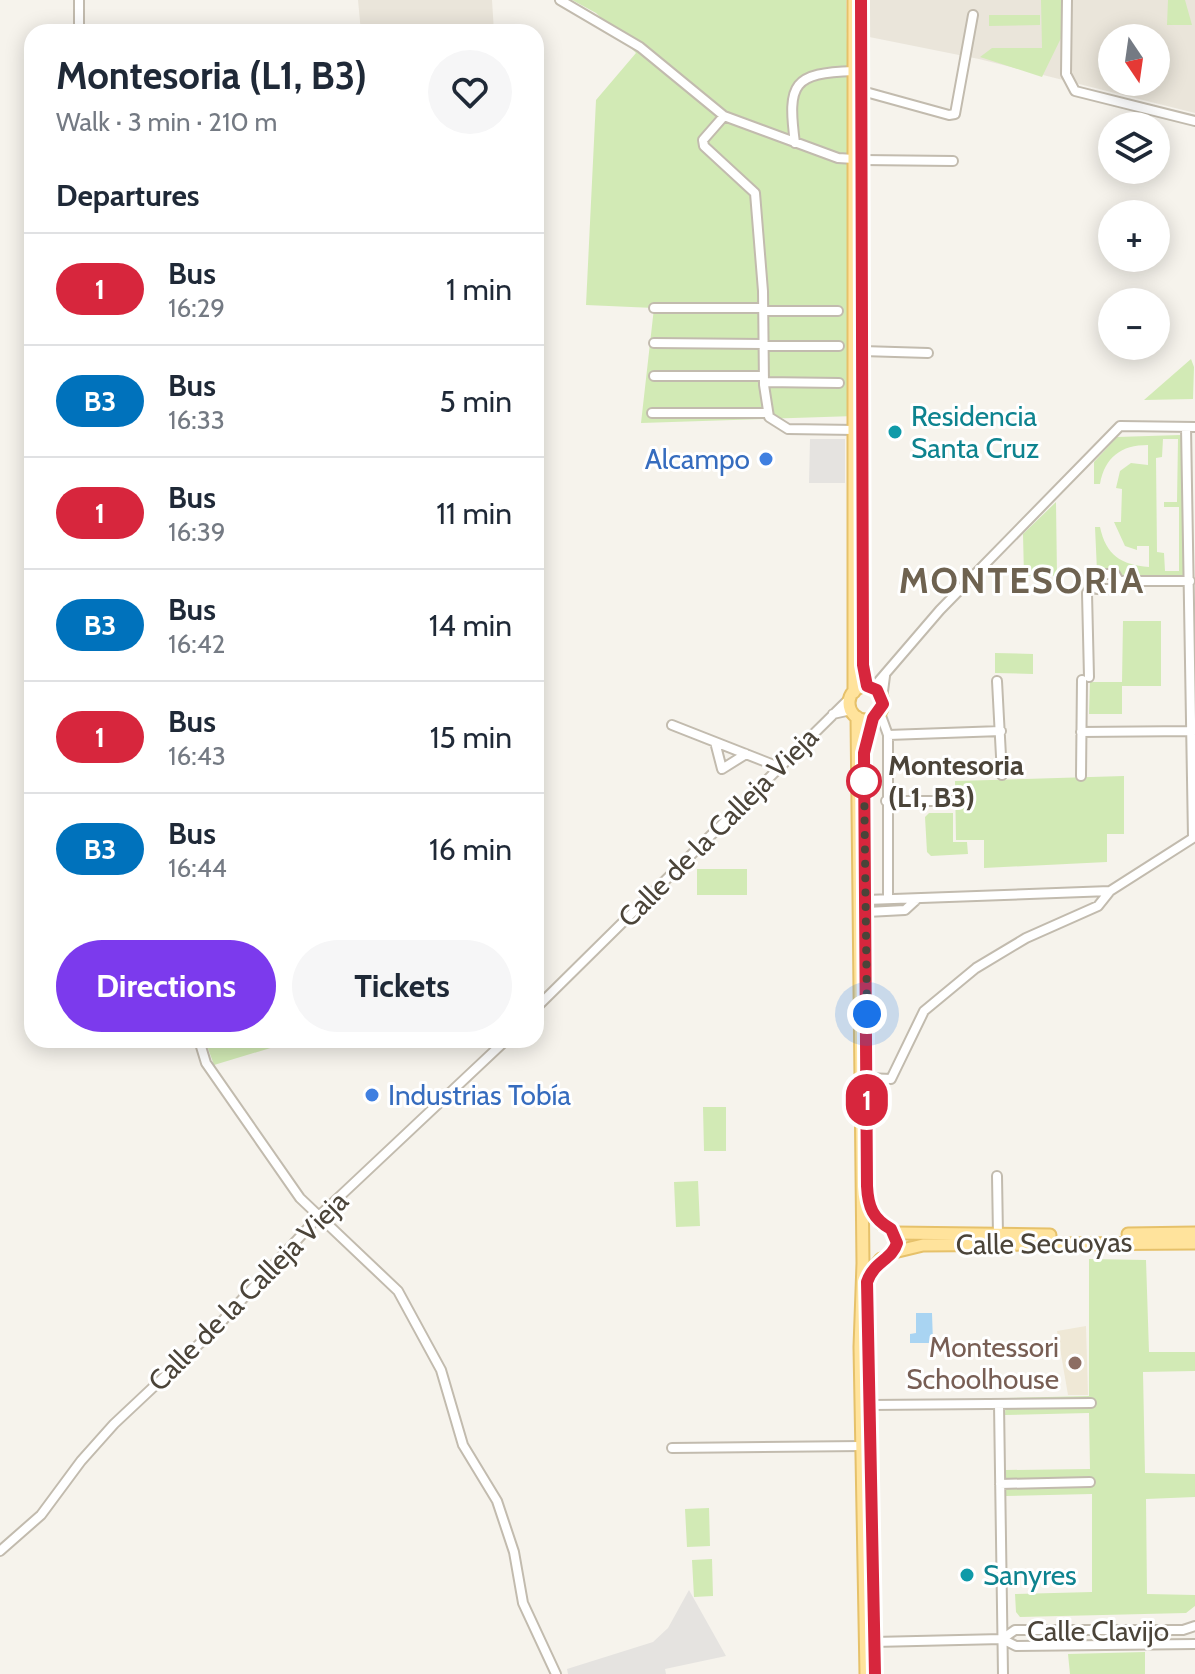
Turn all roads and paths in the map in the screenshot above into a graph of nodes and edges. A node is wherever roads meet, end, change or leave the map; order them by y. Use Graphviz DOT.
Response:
graph roads {
  1 [pos="79,0"];
  2 [pos="560,0"];
  3 [pos="854,0"];
  4 [pos="861,0"];
  5 [pos="1067,0"];
  6 [pos="973,15"];
  7 [pos="79,24"];
  8 [pos="854,71"];
  9 [pos="862,91"];
  10 [pos="724,116"];
  11 [pos="1195,121"];
  12 [pos="795,143"];
  13 [pos="858,160"];
  14 [pos="953,161"];
  15 [pos="654,308"];
  16 [pos="763,310"];
  17 [pos="838,311"];
  18 [pos="654,343"];
  19 [pos="763,345"];
  20 [pos="839,346"];
  21 [pos="862,351"];
  22 [pos="928,353"];
  23 [pos="654,376"];
  24 [pos="764,379"];
  25 [pos="839,383"];
  26 [pos="652,413"];
  27 [pos="768,413"];
  28 [pos="1190,427"];
  29 [pos="855,430"];
  30 [pos="1119,581"];
  31 [pos="1190,581"];
  32 [pos="1093,584"];
  33 [pos="863,659"];
  34 [pos="887,668"];
  35 [pos="997,681"];
  36 [pos="870,687"];
  37 [pos="882,699"];
  38 [pos="853,704"];
  39 [pos="876,715"];
  40 [pos="672,725"];
  41 [pos="1001,731"];
  42 [pos="1192,731"];
  43 [pos="1081,732"];
  44 [pos="888,735"];
  45 [pos="715,742"];
  46 [pos="746,754"];
  47 [pos="779,767"];
  48 [pos="1002,775"];
  49 [pos="1081,776"];
  50 [pos="886,801"];
  51 [pos="955,801"];
  52 [pos="1110,891"];
  53 [pos="888,899"];
  54 [pos="917,899"];
  55 [pos="866,906"];
  56 [pos="544,1000"];
  57 [pos="201,1048"];
  58 [pos="497,1048"];
  59 [pos="867,1078"];
  60 [pos="997,1176"];
  61 [pos="320,1215"];
  62 [pos="881,1224"];
  63 [pos="895,1233"];
  64 [pos="1195,1233"];
  65 [pos="998,1235"];
  66 [pos="863,1242"];
  67 [pos="1195,1243"];
  68 [pos="894,1252"];
  69 [pos="881,1259"];
  70 [pos="1091,1403"];
  71 [pos="999,1404"];
  72 [pos="870,1405"];
  73 [pos="862,1446"];
  74 [pos="672,1448"];
  75 [pos="1090,1482"];
  76 [pos="1000,1484"];
  77 [pos="0,1551"];
  78 [pos="1195,1626"];
  79 [pos="1002,1639"];
  80 [pos="874,1642"];
  81 [pos="1195,1644"];
  82 [pos="556,1674"];
  83 [pos="866,1674"];
  84 [pos="875,1674"];
  85 [pos="1003,1674"];
  1 -- 7 [label="street"];
  2 -- 10 [label="street"];
  3 -- 8 [label="main road"];
  4 -- 9 [label="main road"];
  5 -- 11 [label="street"];
  6 -- 9 [label="street"];
  8 -- 12 [label="street"];
  8 -- 13 [label="main road"];
  9 -- 13 [label="main road"];
  10 -- 12 [label="street"];
  10 -- 16 [label="street"];
  12 -- 13 [label="street"];
  13 -- 14 [label="street"];
  13 -- 21 [label="main road"];
  13 -- 29 [label="main road"];
  15 -- 16 [label="street"];
  16 -- 17 [label="street"];
  16 -- 19 [label="street"];
  18 -- 19 [label="street"];
  19 -- 20 [label="street"];
  19 -- 24 [label="street"];
  21 -- 22 [label="street"];
  21 -- 33 [label="main road"];
  23 -- 24 [label="street"];
  24 -- 25 [label="street"];
  24 -- 27 [label="street"];
  26 -- 27 [label="street"];
  27 -- 29 [label="street"];
  28 -- 31 [label="street"];
  28 -- 34 [label="street"];
  29 -- 38 [label="main road"];
  30 -- 31 [label="street"];
  30 -- 32 [label="street"];
  30 -- 32 [label="street"];
  31 -- 42 [label="street"];
  32 -- 43 [label="street"];
  33 -- 34 [label="street"];
  33 -- 36 [label="main road"];
  34 -- 36 [label="street"];
  34 -- 37 [label="street"];
  35 -- 41 [label="street"];
  36 -- 37 [label="main road"];
  36 -- 38 [label="main road"];
  37 -- 39 [label="main road"];
  38 -- 39 [label="main road"];
  38 -- 47 [label="street, Calle de la Calleja Vieja"];
  38 -- 66 [label="main road"];
  39 -- 44 [label="street"];
  39 -- 55 [label="main road"];
  40 -- 45 [label="street"];
  41 -- 44 [label="street"];
  41 -- 48 [label="street"];
  42 -- 43 [label="street"];
  42 -- 52 [label="street"];
  43 -- 49 [label="street"];
  44 -- 50 [label="street"];
  45 -- 46 [label="street"];
  45 -- 46 [label="street"];
  46 -- 47 [label="street"];
  47 -- 56 [label="street, Calle de la Calleja Vieja"];
  50 -- 51 [label="street"];
  50 -- 53 [label="street"];
  52 -- 54 [label="street"];
  52 -- 59 [label="street"];
  53 -- 54 [label="street"];
  53 -- 55 [label="street"];
  54 -- 55 [label="street"];
  55 -- 59 [label="main road"];
  57 -- 61 [label="street"];
  58 -- 61 [label="street, Calle de la Calleja Vieja"];
  59 -- 62 [label="main road"];
  60 -- 65 [label="street"];
  61 -- 77 [label="street, Calle de la Calleja Vieja"];
  61 -- 82 [label="street"];
  62 -- 63 [label="main road"];
  62 -- 66 [label="main road"];
  63 -- 65 [label="main road, Calle Secuoyas"];
  63 -- 68 [label="main road"];
  64 -- 65 [label="main road, Calle Secuoyas"];
  66 -- 69 [label="main road"];
  66 -- 73 [label="main road"];
  67 -- 68 [label="main road, Calle Secuoyas"];
  68 -- 69 [label="main road"];
  69 -- 72 [label="main road"];
  70 -- 71 [label="street"];
  71 -- 72 [label="street"];
  71 -- 76 [label="street"];
  72 -- 80 [label="main road"];
  73 -- 74 [label="street"];
  73 -- 83 [label="main road"];
  75 -- 76 [label="street"];
  76 -- 79 [label="street"];
  78 -- 79 [label="street, Calle Clavijo"];
  79 -- 80 [label="street, Calle Clavijo"];
  79 -- 81 [label="street, Calle Clavijo"];
  79 -- 85 [label="street"];
  80 -- 84 [label="main road"];
}
